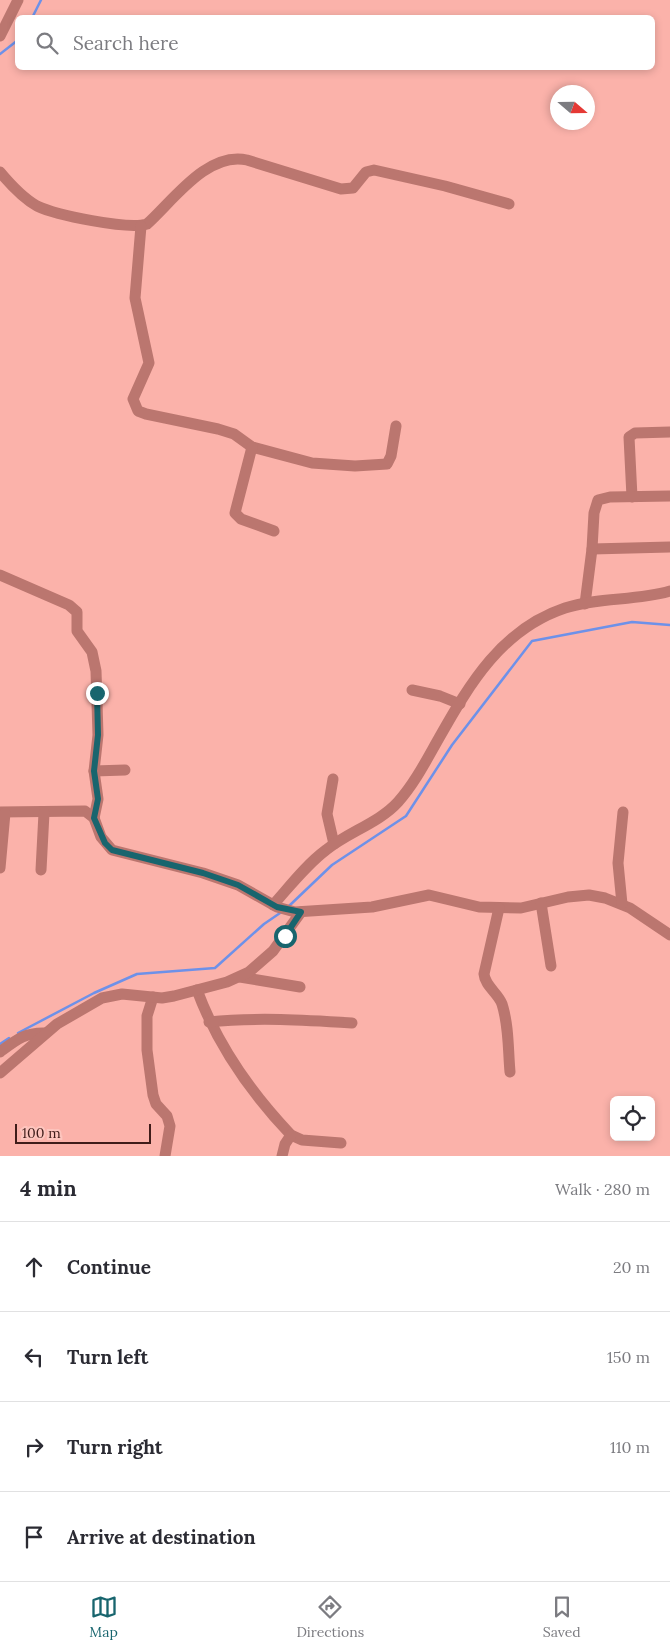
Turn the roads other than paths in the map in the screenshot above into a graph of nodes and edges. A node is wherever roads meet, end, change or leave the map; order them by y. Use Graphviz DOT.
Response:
graph roads {
  1 [pos="18,0"];
  2 [pos="0,34"];
  3 [pos="0,172"];
  4 [pos="509,204"];
  5 [pos="141,226"];
  6 [pos="396,426"];
  7 [pos="670,432"];
  8 [pos="252,447"];
  9 [pos="670,496"];
  10 [pos="632,497"];
  11 [pos="274,531"];
  12 [pos="670,547"];
  13 [pos="592,549"];
  14 [pos="0,576"];
  15 [pos="670,591"];
  16 [pos="585,604"];
  17 [pos="412,690"];
  18 [pos="460,704"];
  19 [pos="125,770"];
  20 [pos="94,771"];
  21 [pos="333,779"];
  22 [pos="2,812"];
  23 [pos="623,812"];
  24 [pos="44,813"];
  25 [pos="94,818"];
  26 [pos="334,844"];
  27 [pos="0,868"];
  28 [pos="41,870"];
  29 [pos="541,903"];
  30 [pos="622,904"];
  31 [pos="275,906"];
  32 [pos="500,908"];
  33 [pos="298,912"];
  34 [pos="670,935"];
  35 [pos="551,966"];
  36 [pos="240,977"];
  37 [pos="300,987"];
  38 [pos="197,990"];
  39 [pos="153,997"];
  40 [pos="208,1022"];
  41 [pos="352,1024"];
  42 [pos="46,1033"];
  43 [pos="0,1052"];
  44 [pos="510,1072"];
  45 [pos="0,1073"];
  46 [pos="291,1135"];
  47 [pos="341,1143"];
  48 [pos="166,1156"];
  49 [pos="282,1156"];
  1 -- 2 [label="street"];
  3 -- 5 [label="street"];
  4 -- 5 [label="street"];
  5 -- 8 [label="street"];
  6 -- 8 [label="street"];
  7 -- 10 [label="street"];
  8 -- 11 [label="street"];
  9 -- 10 [label="street"];
  10 -- 13 [label="street"];
  12 -- 13 [label="street"];
  13 -- 16 [label="street"];
  14 -- 20 [label="street"];
  15 -- 16 [label="street"];
  16 -- 18 [label="street"];
  17 -- 18 [label="street"];
  18 -- 26 [label="street"];
  19 -- 20 [label="street"];
  20 -- 25 [label="street"];
  21 -- 26 [label="street"];
  22 -- 24 [label="street"];
  22 -- 27 [label="street"];
  23 -- 30 [label="street"];
  24 -- 25 [label="street"];
  24 -- 28 [label="street"];
  25 -- 31 [label="street"];
  26 -- 31 [label="street"];
  29 -- 30 [label="street"];
  29 -- 32 [label="street"];
  29 -- 35 [label="street"];
  30 -- 34 [label="street"];
  31 -- 33 [label="street"];
  32 -- 33 [label="street"];
  32 -- 44 [label="street"];
  33 -- 36 [label="street"];
  36 -- 37 [label="street"];
  36 -- 38 [label="street"];
  38 -- 39 [label="street"];
  38 -- 40 [label="street"];
  39 -- 42 [label="street"];
  39 -- 48 [label="street"];
  40 -- 41 [label="street"];
  40 -- 46 [label="street"];
  42 -- 43 [label="street"];
  42 -- 45 [label="street"];
  46 -- 47 [label="street"];
  46 -- 49 [label="street"];
}
